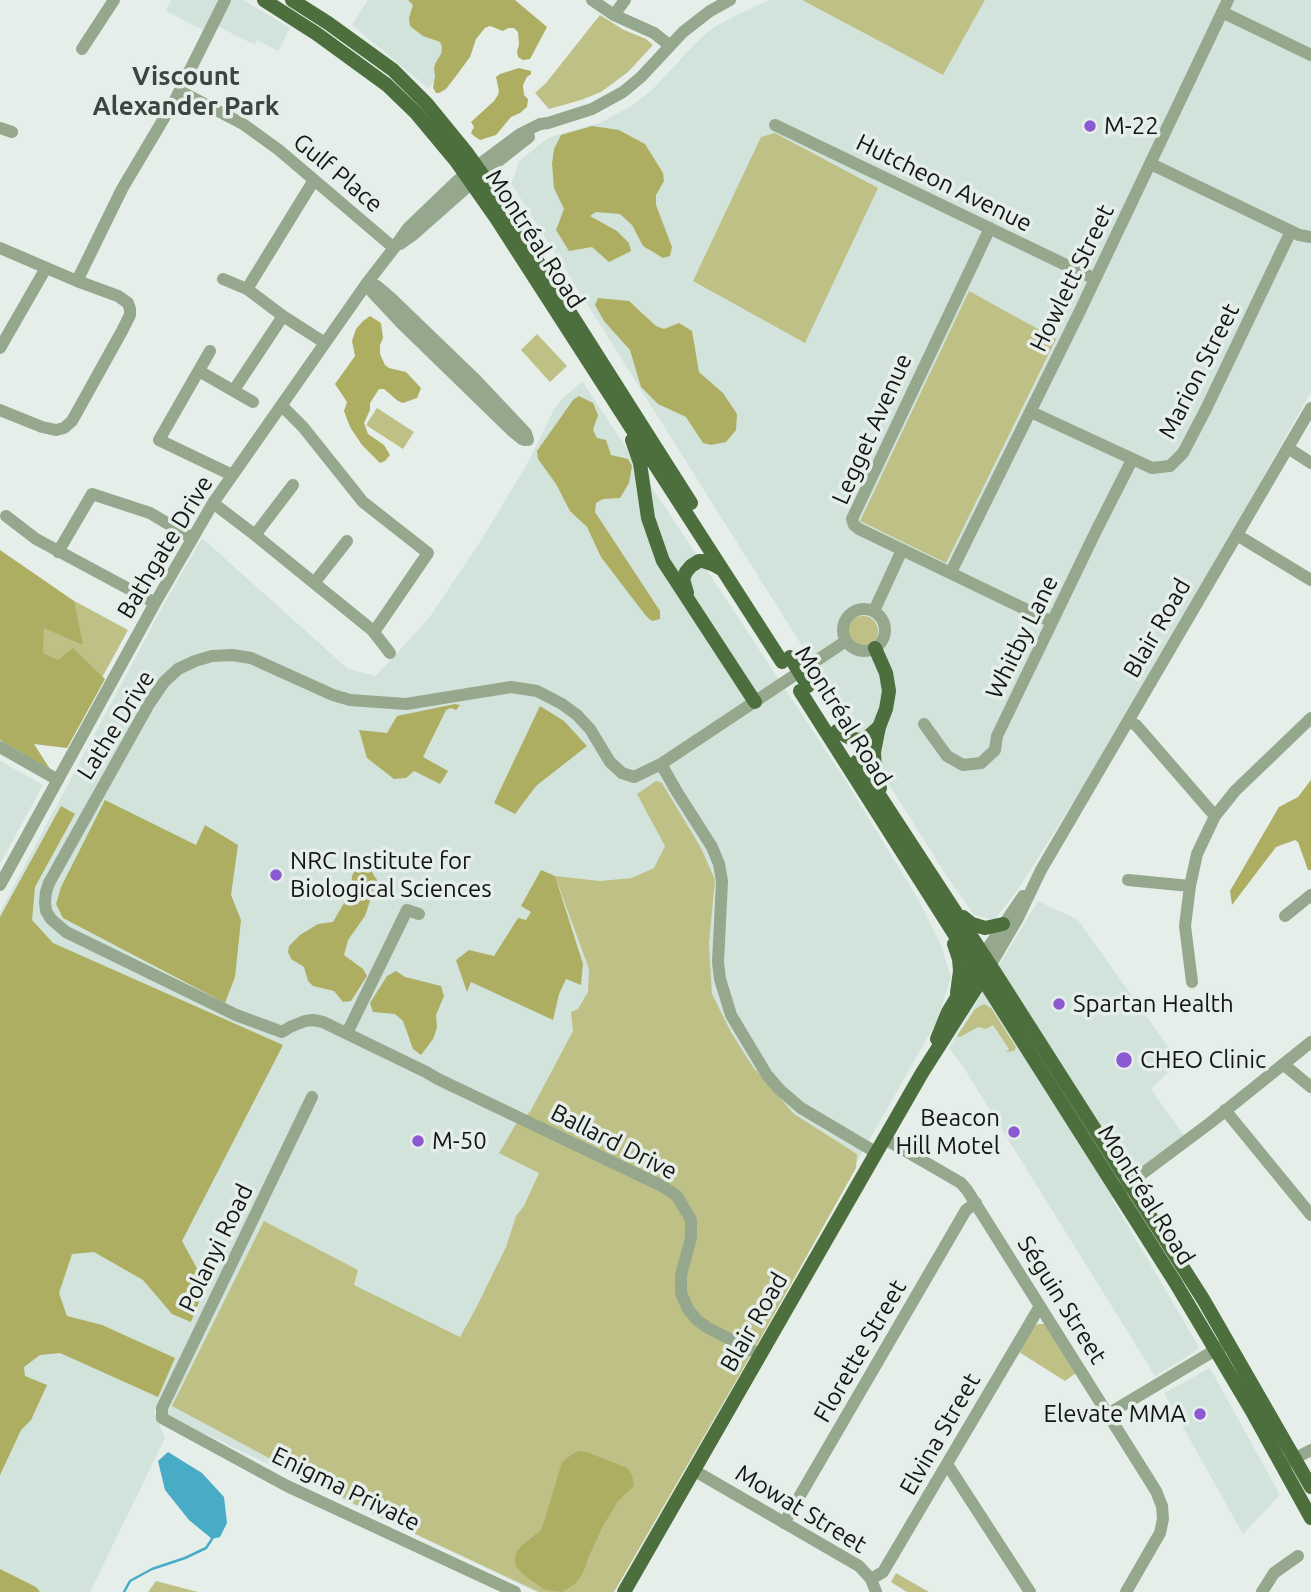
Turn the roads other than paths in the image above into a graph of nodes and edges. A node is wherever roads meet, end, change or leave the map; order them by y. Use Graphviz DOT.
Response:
graph roads {
  1 [pos="114,0"];
  2 [pos="225,0"];
  3 [pos="264,0"];
  4 [pos="292,0"];
  5 [pos="592,0"];
  6 [pos="625,0"];
  7 [pos="730,0"];
  8 [pos="1225,6"];
  9 [pos="614,15"];
  10 [pos="669,45"];
  11 [pos="82,49"];
  12 [pos="1311,55"];
  13 [pos="387,65"];
  14 [pos="377,77"];
  15 [pos="180,91"];
  16 [pos="775,125"];
  17 [pos="1151,164"];
  18 [pos="474,174"];
  19 [pos="314,180"];
  20 [pos="990,228"];
  21 [pos="1291,231"];
  22 [pos="1311,237"];
  23 [pos="0,248"];
  24 [pos="394,248"];
  25 [pos="46,268"];
  26 [pos="223,279"];
  27 [pos="1095,279"];
  28 [pos="77,281"];
  29 [pos="367,283"];
  30 [pos="247,289"];
  31 [pos="283,316"];
  32 [pos="325,343"];
  33 [pos="0,348"];
  34 [pos="210,351"];
  35 [pos="199,371"];
  36 [pos="234,390"];
  37 [pos="253,402"];
  38 [pos="282,406"];
  39 [pos="1311,408"];
  40 [pos="0,410"];
  41 [pos="1031,412"];
  42 [pos="625,419"];
  43 [pos="1288,448"];
  44 [pos="1132,460"];
  45 [pos="1311,463"];
  46 [pos="232,475"];
  47 [pos="293,485"];
  48 [pos="213,503"];
  49 [pos="6,516"];
  50 [pos="255,535"];
  51 [pos="1237,535"];
  52 [pos="192,538"];
  53 [pos="347,541"];
  54 [pos="902,550"];
  55 [pos="58,552"];
  56 [pos="724,572"];
  57 [pos="951,572"];
  58 [pos="1311,580"];
  59 [pos="314,583"];
  60 [pos="690,600"];
  61 [pos="155,603"];
  62 [pos="874,611"];
  63 [pos="1052,622"];
  64 [pos="374,632"];
  65 [pos="846,641"];
  66 [pos="875,648"];
  67 [pos="390,653"];
  68 [pos="786,660"];
  69 [pos="804,688"];
  70 [pos="755,702"];
  71 [pos="1311,718"];
  72 [pos="1129,722"];
  73 [pos="924,724"];
  74 [pos="879,727"];
  75 [pos="837,731"];
  76 [pos="0,747"];
  77 [pos="661,764"];
  78 [pos="58,780"];
  79 [pos="888,809"];
  80 [pos="1215,816"];
  81 [pos="1041,870"];
  82 [pos="1128,880"];
  83 [pos="0,885"];
  84 [pos="1190,886"];
  85 [pos="1311,895"];
  86 [pos="946,911"];
  87 [pos="419,914"];
  88 [pos="1285,916"];
  89 [pos="1003,923"];
  90 [pos="982,967"];
  91 [pos="1192,982"];
  92 [pos="953,1005"];
  93 [pos="347,1033"];
  94 [pos="1311,1042"];
  95 [pos="1283,1064"];
  96 [pos="922,1073"];
  97 [pos="1311,1087"];
  98 [pos="312,1097"];
  99 [pos="1225,1110"];
  100 [pos="885,1139"];
  101 [pos="877,1153"];
  102 [pos="1123,1188"];
  103 [pos="976,1203"];
  104 [pos="1311,1215"];
  105 [pos="1040,1306"];
  106 [pos="1222,1346"];
  107 [pos="761,1355"];
  108 [pos="1108,1414"];
  109 [pos="162,1418"];
  110 [pos="1311,1450"];
  111 [pos="1289,1462"];
  112 [pos="947,1464"];
  113 [pos="695,1471"];
  114 [pos="1311,1488"];
  115 [pos="1311,1518"];
  116 [pos="784,1523"];
  117 [pos="1298,1556"];
  118 [pos="874,1586"];
  119 [pos="514,1592"];
  120 [pos="624,1592"];
  121 [pos="1030,1592"];
  122 [pos="1126,1592"];
  123 [pos="1262,1592"];
  1 -- 11 [label="street"];
  2 -- 15 [label="street"];
  3 -- 14 [label="main road, Montréal Road"];
  4 -- 13 [label="main road, Montréal Road"];
  5 -- 9 [label="street"];
  6 -- 9 [label="street"];
  7 -- 10 [label="street"];
  8 -- 12 [label="street"];
  8 -- 17 [label="street, Howlett Street"];
  9 -- 10 [label="street"];
  10 -- 18 [label="street, Bathgate Drive"];
  13 -- 14 [label="main road"];
  13 -- 18 [label="main road, Montréal Road"];
  14 -- 18 [label="main road, Montréal Road"];
  15 -- 19 [label="street, Gulf Place"];
  15 -- 28 [label="street"];
  16 -- 20 [label="street, Hutcheon Avenue"];
  17 -- 21 [label="street"];
  17 -- 27 [label="street, Howlett Street"];
  18 -- 24 [label="street, Bathgate Drive"];
  18 -- 42 [label="main road, Montréal Road"];
  18 -- 68 [label="main road, Montréal Road"];
  19 -- 24 [label="street, Gulf Place"];
  19 -- 30 [label="street"];
  20 -- 27 [label="street, Hutcheon Avenue"];
  20 -- 54 [label="street, Legget Avenue"];
  21 -- 22 [label="street"];
  21 -- 44 [label="street, Marion Street"];
  23 -- 25 [label="street"];
  24 -- 29 [label="street, Bathgate Drive"];
  25 -- 28 [label="street"];
  25 -- 33 [label="street"];
  26 -- 30 [label="street"];
  27 -- 41 [label="street, Howlett Street"];
  28 -- 40 [label="street"];
  29 -- 29 [label="street"];
  29 -- 32 [label="street, Bathgate Drive"];
  30 -- 31 [label="street"];
  31 -- 32 [label="street"];
  31 -- 36 [label="street"];
  32 -- 38 [label="street, Bathgate Drive"];
  34 -- 35 [label="street"];
  35 -- 36 [label="street"];
  35 -- 46 [label="street"];
  36 -- 37 [label="street"];
  38 -- 46 [label="street, Bathgate Drive"];
  38 -- 64 [label="street"];
  39 -- 43 [label="street, Blair Road"];
  41 -- 44 [label="street, Marion Street"];
  41 -- 57 [label="street, Howlett Street"];
  42 -- 56 [label="main road, Montréal Road"];
  42 -- 60 [label="main road"];
  43 -- 45 [label="street"];
  43 -- 51 [label="street, Blair Road"];
  44 -- 63 [label="street, Whitby Lane"];
  46 -- 48 [label="street, Bathgate Drive"];
  47 -- 50 [label="street"];
  48 -- 50 [label="street"];
  48 -- 52 [label="street, Bathgate Drive"];
  49 -- 55 [label="street"];
  50 -- 59 [label="street"];
  51 -- 58 [label="street"];
  51 -- 72 [label="street, Blair Road"];
  52 -- 55 [label="street"];
  52 -- 61 [label="street, Bathgate Drive"];
  53 -- 59 [label="street"];
  54 -- 57 [label="street, Legget Avenue"];
  54 -- 62 [label="street"];
  55 -- 61 [label="street"];
  56 -- 60 [label="main road"];
  56 -- 68 [label="main road, Montréal Road"];
  57 -- 63 [label="street, Legget Avenue"];
  59 -- 64 [label="street"];
  60 -- 70 [label="main road"];
  61 -- 78 [label="street, Bathgate Drive"];
  62 -- 65 [label="street"];
  62 -- 66 [label="street"];
  63 -- 73 [label="street, Whitby Lane"];
  64 -- 67 [label="street"];
  65 -- 66 [label="street"];
  65 -- 70 [label="street"];
  66 -- 74 [label="main road"];
  68 -- 69 [label="main road, Montréal Road"];
  69 -- 75 [label="main road, Montréal Road"];
  69 -- 86 [label="main road, Montréal Road"];
  70 -- 77 [label="street"];
  71 -- 80 [label="street"];
  72 -- 80 [label="street"];
  72 -- 81 [label="street, Blair Road"];
  74 -- 75 [label="main road"];
  74 -- 79 [label="main road"];
  75 -- 79 [label="main road, Montréal Road"];
  76 -- 78 [label="street"];
  77 -- 93 [label="street, Lathe Drive"];
  77 -- 101 [label="street"];
  78 -- 83 [label="street, Bathgate Drive"];
  79 -- 86 [label="main road, Montréal Road"];
  80 -- 84 [label="street"];
  81 -- 89 [label="street, Blair Road"];
  81 -- 90 [label="street, Blair Road"];
  82 -- 84 [label="street"];
  84 -- 91 [label="street"];
  85 -- 88 [label="street"];
  86 -- 89 [label="main road"];
  86 -- 90 [label="main road, Montréal Road"];
  86 -- 92 [label="main road"];
  87 -- 93 [label="street"];
  89 -- 90 [label="street, Blair Road"];
  90 -- 92 [label="main road, Blair Road"];
  90 -- 96 [label="main road, Blair Road"];
  90 -- 102 [label="main road, Montréal Road"];
  92 -- 96 [label="main road, Blair Road"];
  93 -- 107 [label="street, Ballard Drive"];
  94 -- 95 [label="street"];
  95 -- 97 [label="street"];
  95 -- 99 [label="street"];
  96 -- 100 [label="main road, Blair Road"];
  98 -- 109 [label="street, Polanyi Road"];
  99 -- 102 [label="street"];
  99 -- 104 [label="street"];
  100 -- 101 [label="main road, Blair Road"];
  100 -- 103 [label="street, Séguin Street"];
  101 -- 107 [label="main road, Blair Road"];
  102 -- 106 [label="main road, Montréal Road"];
  103 -- 105 [label="street, Séguin Street"];
  103 -- 116 [label="street, Florette Street"];
  105 -- 108 [label="street, Séguin Street"];
  105 -- 112 [label="street, Elvina Street"];
  106 -- 108 [label="street"];
  106 -- 111 [label="main road, Montréal Road"];
  107 -- 113 [label="main road, Blair Road"];
  108 -- 122 [label="street, Séguin Street"];
  109 -- 119 [label="street, Enigma Private"];
  110 -- 111 [label="street"];
  111 -- 114 [label="main road, Montréal Road"];
  111 -- 115 [label="main road, Montréal Road"];
  112 -- 118 [label="street, Elvina Street"];
  112 -- 121 [label="street"];
  113 -- 116 [label="street, Mowat Street"];
  113 -- 120 [label="main road, Blair Road"];
  116 -- 118 [label="street, Mowat Street"];
  117 -- 123 [label="street"];
}
